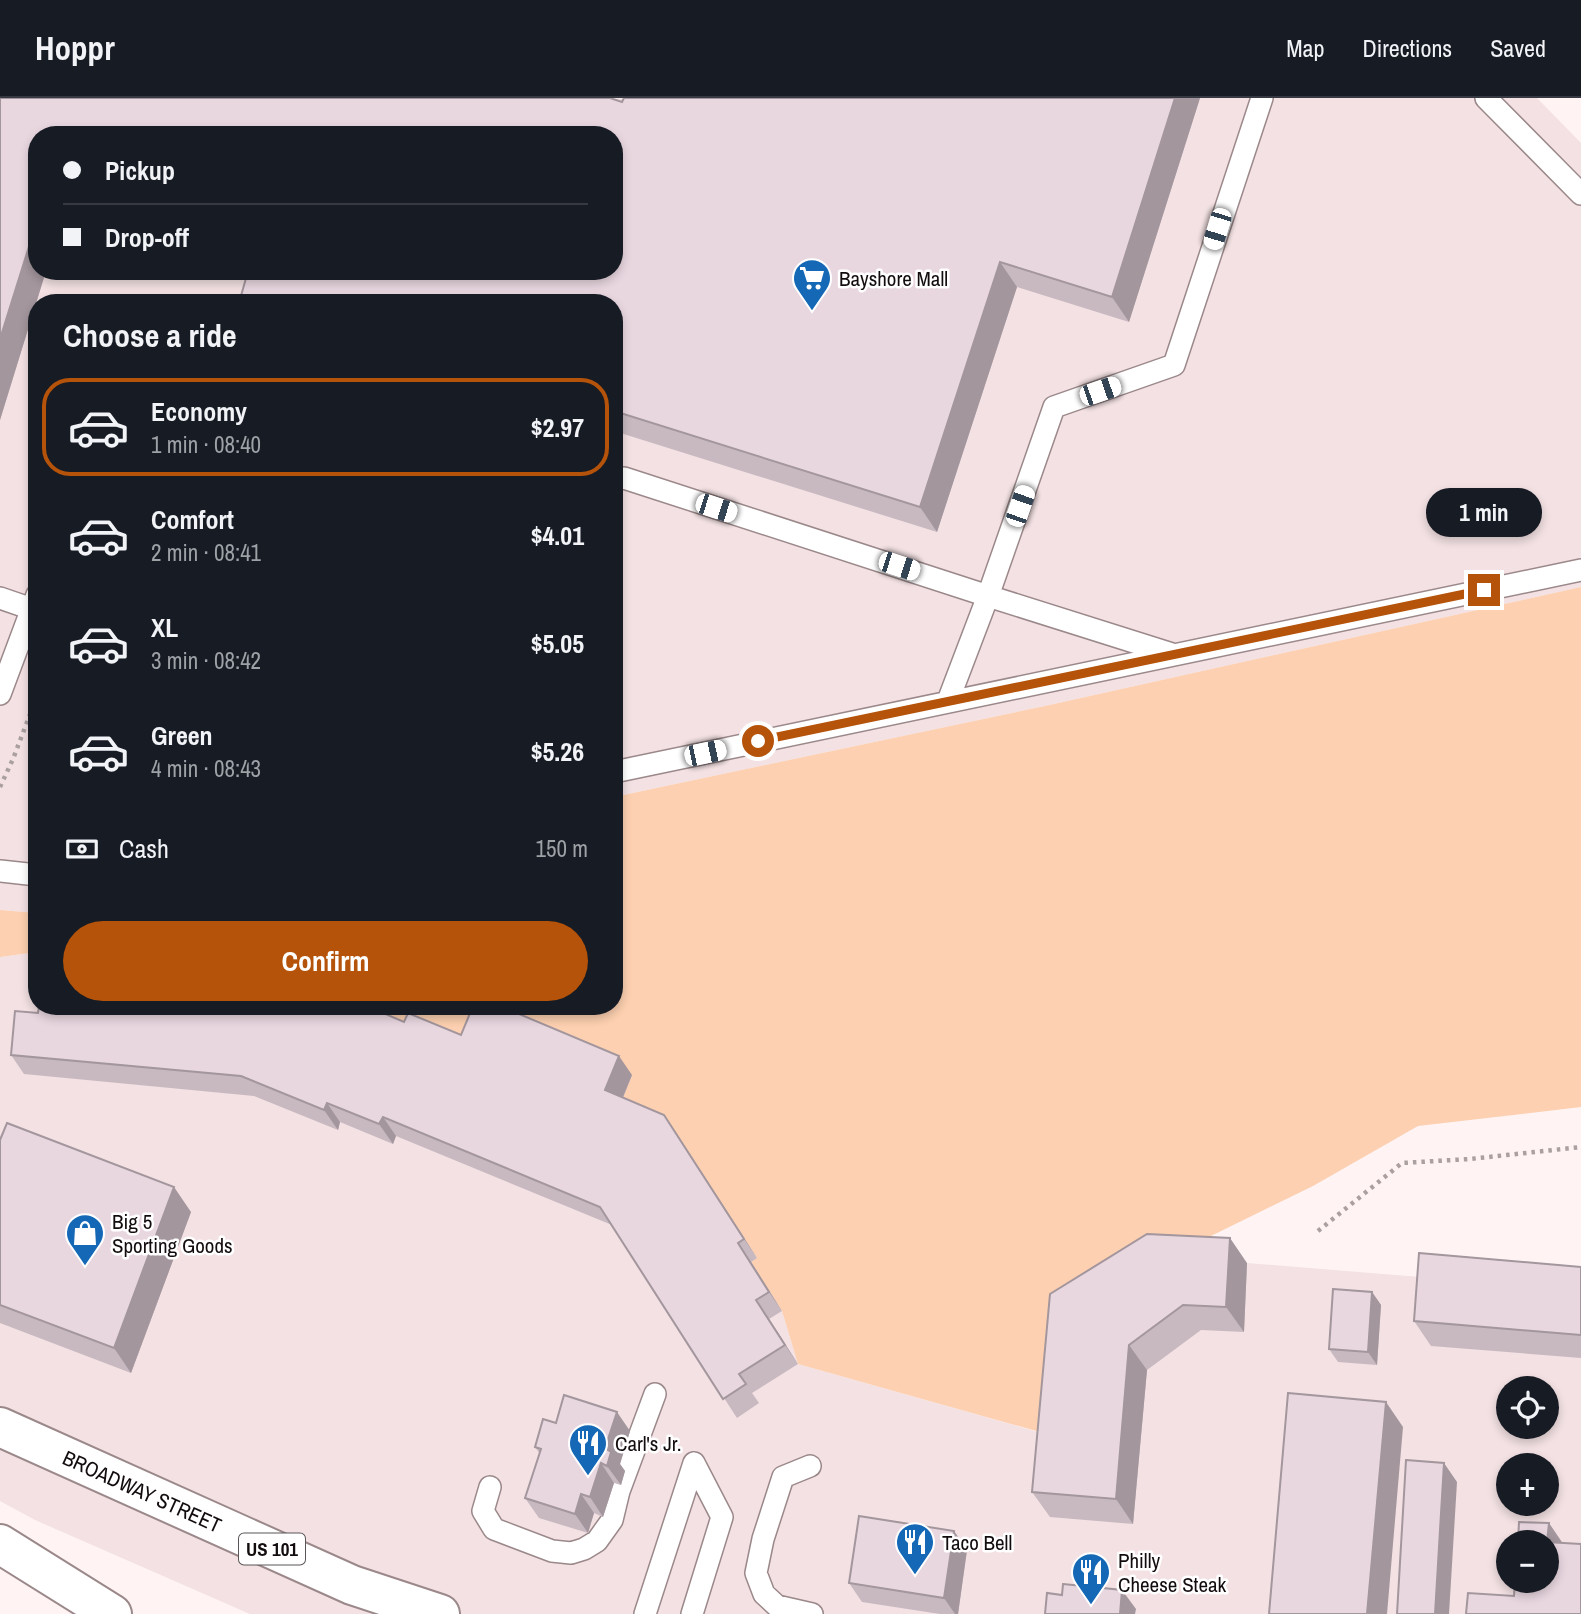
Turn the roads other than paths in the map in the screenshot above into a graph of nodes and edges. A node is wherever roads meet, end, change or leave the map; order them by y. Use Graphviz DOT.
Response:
graph roads {
  1 [pos="1262,98"];
  2 [pos="1486,98"];
  3 [pos="1581,194"];
  4 [pos="623,478"];
  5 [pos="1581,570"];
  6 [pos="988,596"];
  7 [pos="0,598"];
  8 [pos="28,601"];
  9 [pos="28,618"];
  10 [pos="1174,654"];
  11 [pos="0,694"];
  12 [pos="948,701"];
  13 [pos="623,770"];
  14 [pos="0,871"];
  15 [pos="28,874"];
  16 [pos="656,1394"];
  17 [pos="2,1430"];
  18 [pos="810,1466"];
  19 [pos="490,1488"];
  20 [pos="1,1544"];
  21 [pos="112,1614"];
  22 [pos="440,1614"];
  23 [pos="645,1614"];
  24 [pos="692,1614"];
  25 [pos="812,1614"];
  1 -- 6 [label="lane"];
  2 -- 3 [label="lane"];
  4 -- 6 [label="lane"];
  5 -- 10 [label="lane"];
  6 -- 10 [label="lane"];
  6 -- 12 [label="lane"];
  7 -- 8 [label="lane"];
  9 -- 11 [label="lane"];
  10 -- 12 [label="lane"];
  12 -- 13 [label="lane"];
  14 -- 15 [label="lane"];
  16 -- 19 [label="lane"];
  17 -- 22 [label="main road, BROADWAY STREET / US 101"];
  18 -- 25 [label="lane"];
  20 -- 21 [label="main road"];
  23 -- 24 [label="lane"];
}
